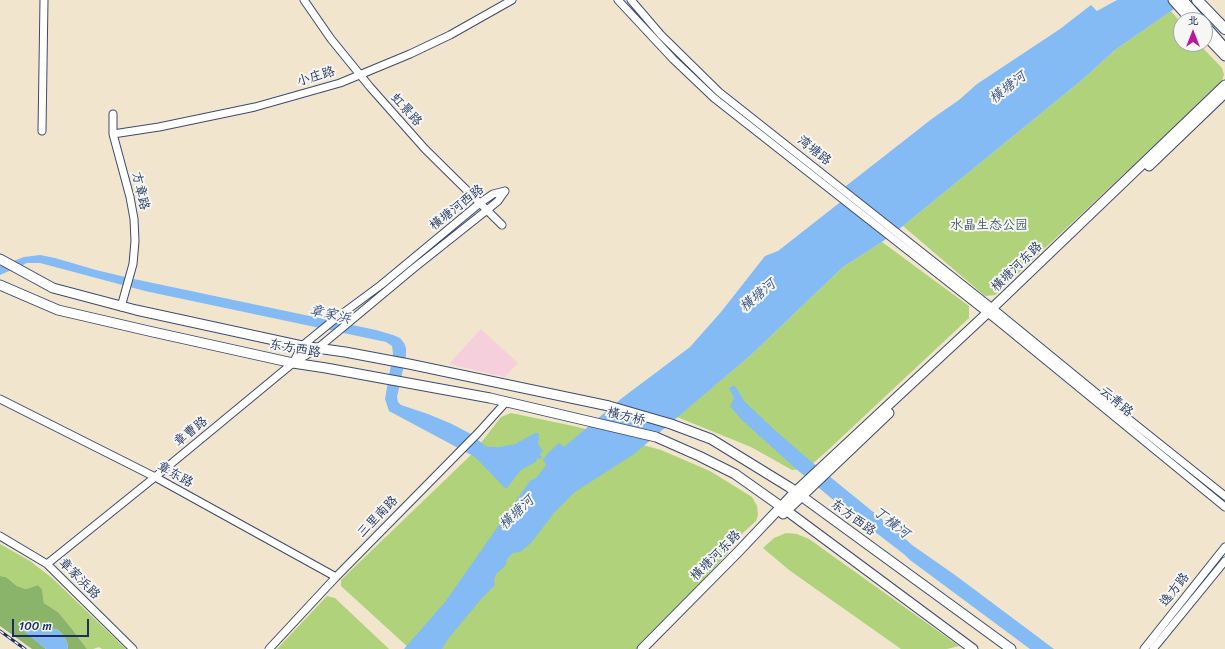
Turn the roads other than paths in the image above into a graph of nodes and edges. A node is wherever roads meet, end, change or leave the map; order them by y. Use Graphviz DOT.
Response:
graph roads {
  1 [pos="44,0"];
  2 [pos="304,0"];
  3 [pos="512,0"];
  4 [pos="618,0"];
  5 [pos="631,0"];
  6 [pos="1173,0"];
  7 [pos="1196,0"];
  8 [pos="1205,2"];
  9 [pos="1182,5"];
  10 [pos="1190,12"];
  11 [pos="1225,24"];
  12 [pos="1225,29"];
  13 [pos="1213,35"];
  14 [pos="1213,43"];
  15 [pos="1225,49"];
  16 [pos="1225,56"];
  17 [pos="360,74"];
  18 [pos="1225,85"];
  19 [pos="1225,93"];
  20 [pos="113,114"];
  21 [pos="42,131"];
  22 [pos="113,134"];
  23 [pos="480,203"];
  24 [pos="487,210"];
  25 [pos="502,225"];
  26 [pos="0,260"];
  27 [pos="0,285"];
  28 [pos="121,307"];
  29 [pos="992,312"];
  30 [pos="302,346"];
  31 [pos="318,348"];
  32 [pos="293,364"];
  33 [pos="0,399"];
  34 [pos="506,402"];
  35 [pos="609,406"];
  36 [pos="590,422"];
  37 [pos="671,424"];
  38 [pos="155,477"];
  39 [pos="798,494"];
  40 [pos="1225,496"];
  41 [pos="1225,507"];
  42 [pos="784,508"];
  43 [pos="0,536"];
  44 [pos="1225,547"];
  45 [pos="1225,561"];
  46 [pos="47,564"];
  47 [pos="336,577"];
  48 [pos="133,649"];
  49 [pos="269,649"];
  50 [pos="642,649"];
  51 [pos="647,649"];
  52 [pos="973,649"];
  53 [pos="1011,649"];
  54 [pos="1144,649"];
  55 [pos="1153,649"];
  1 -- 21 [label="street"];
  2 -- 17 [label="street, 虹景路"];
  3 -- 17 [label="street, 小庄路"];
  4 -- 29 [label="street"];
  5 -- 29 [label="street, 湾塘路"];
  6 -- 9 [label="main road"];
  7 -- 12 [label="highway"];
  8 -- 11 [label="main road"];
  9 -- 10 [label="highway"];
  13 -- 15 [label="highway"];
  14 -- 16 [label="main road"];
  17 -- 22 [label="street, 小庄路"];
  17 -- 23 [label="street, 虹景路"];
  18 -- 29 [label="main road, 横塘河东路"];
  19 -- 29 [label="main road, 横塘河东路"];
  20 -- 22 [label="street, 方章路"];
  22 -- 28 [label="street, 方章路"];
  23 -- 24 [label="street, 虹景路"];
  23 -- 24 [label="street, 横塘河西路"];
  23 -- 30 [label="street, 横塘河西路"];
  24 -- 25 [label="street, 虹景路"];
  24 -- 31 [label="street, 横塘河西路"];
  26 -- 28 [label="main road, 东方西路"];
  27 -- 32 [label="main road, 东方西路"];
  28 -- 30 [label="main road, 东方西路"];
  29 -- 39 [label="main road, 横塘河东路"];
  29 -- 40 [label="street, 云青路"];
  29 -- 41 [label="street, 云青路"];
  30 -- 31 [label="main road, 东方西路"];
  30 -- 32 [label="street, 横塘河西路"];
  31 -- 32 [label="street, 横塘河西路"];
  31 -- 35 [label="main road, 东方西路"];
  32 -- 34 [label="main road, 东方西路"];
  32 -- 38 [label="street, 章曹路"];
  33 -- 38 [label="street, 章东路"];
  34 -- 36 [label="main road, 东方西路"];
  34 -- 47 [label="street, 三里南路"];
  35 -- 37 [label="main road, 横方桥"];
  36 -- 42 [label="main road, 横方桥"];
  37 -- 39 [label="main road, 东方西路"];
  38 -- 46 [label="street, 章曹路"];
  38 -- 47 [label="street, 章东路"];
  39 -- 42 [label="main road, 横塘河东路"];
  39 -- 53 [label="main road, 东方西路"];
  42 -- 50 [label="main road, 横塘河东路"];
  42 -- 51 [label="main road, 横塘河东路"];
  42 -- 52 [label="main road"];
  43 -- 46 [label="street, 章家浜路"];
  44 -- 54 [label="street, 逸方路"];
  45 -- 55 [label="street, 逸方路"];
  46 -- 48 [label="street, 章家浜路"];
  47 -- 49 [label="street, 三里南路"];
}
